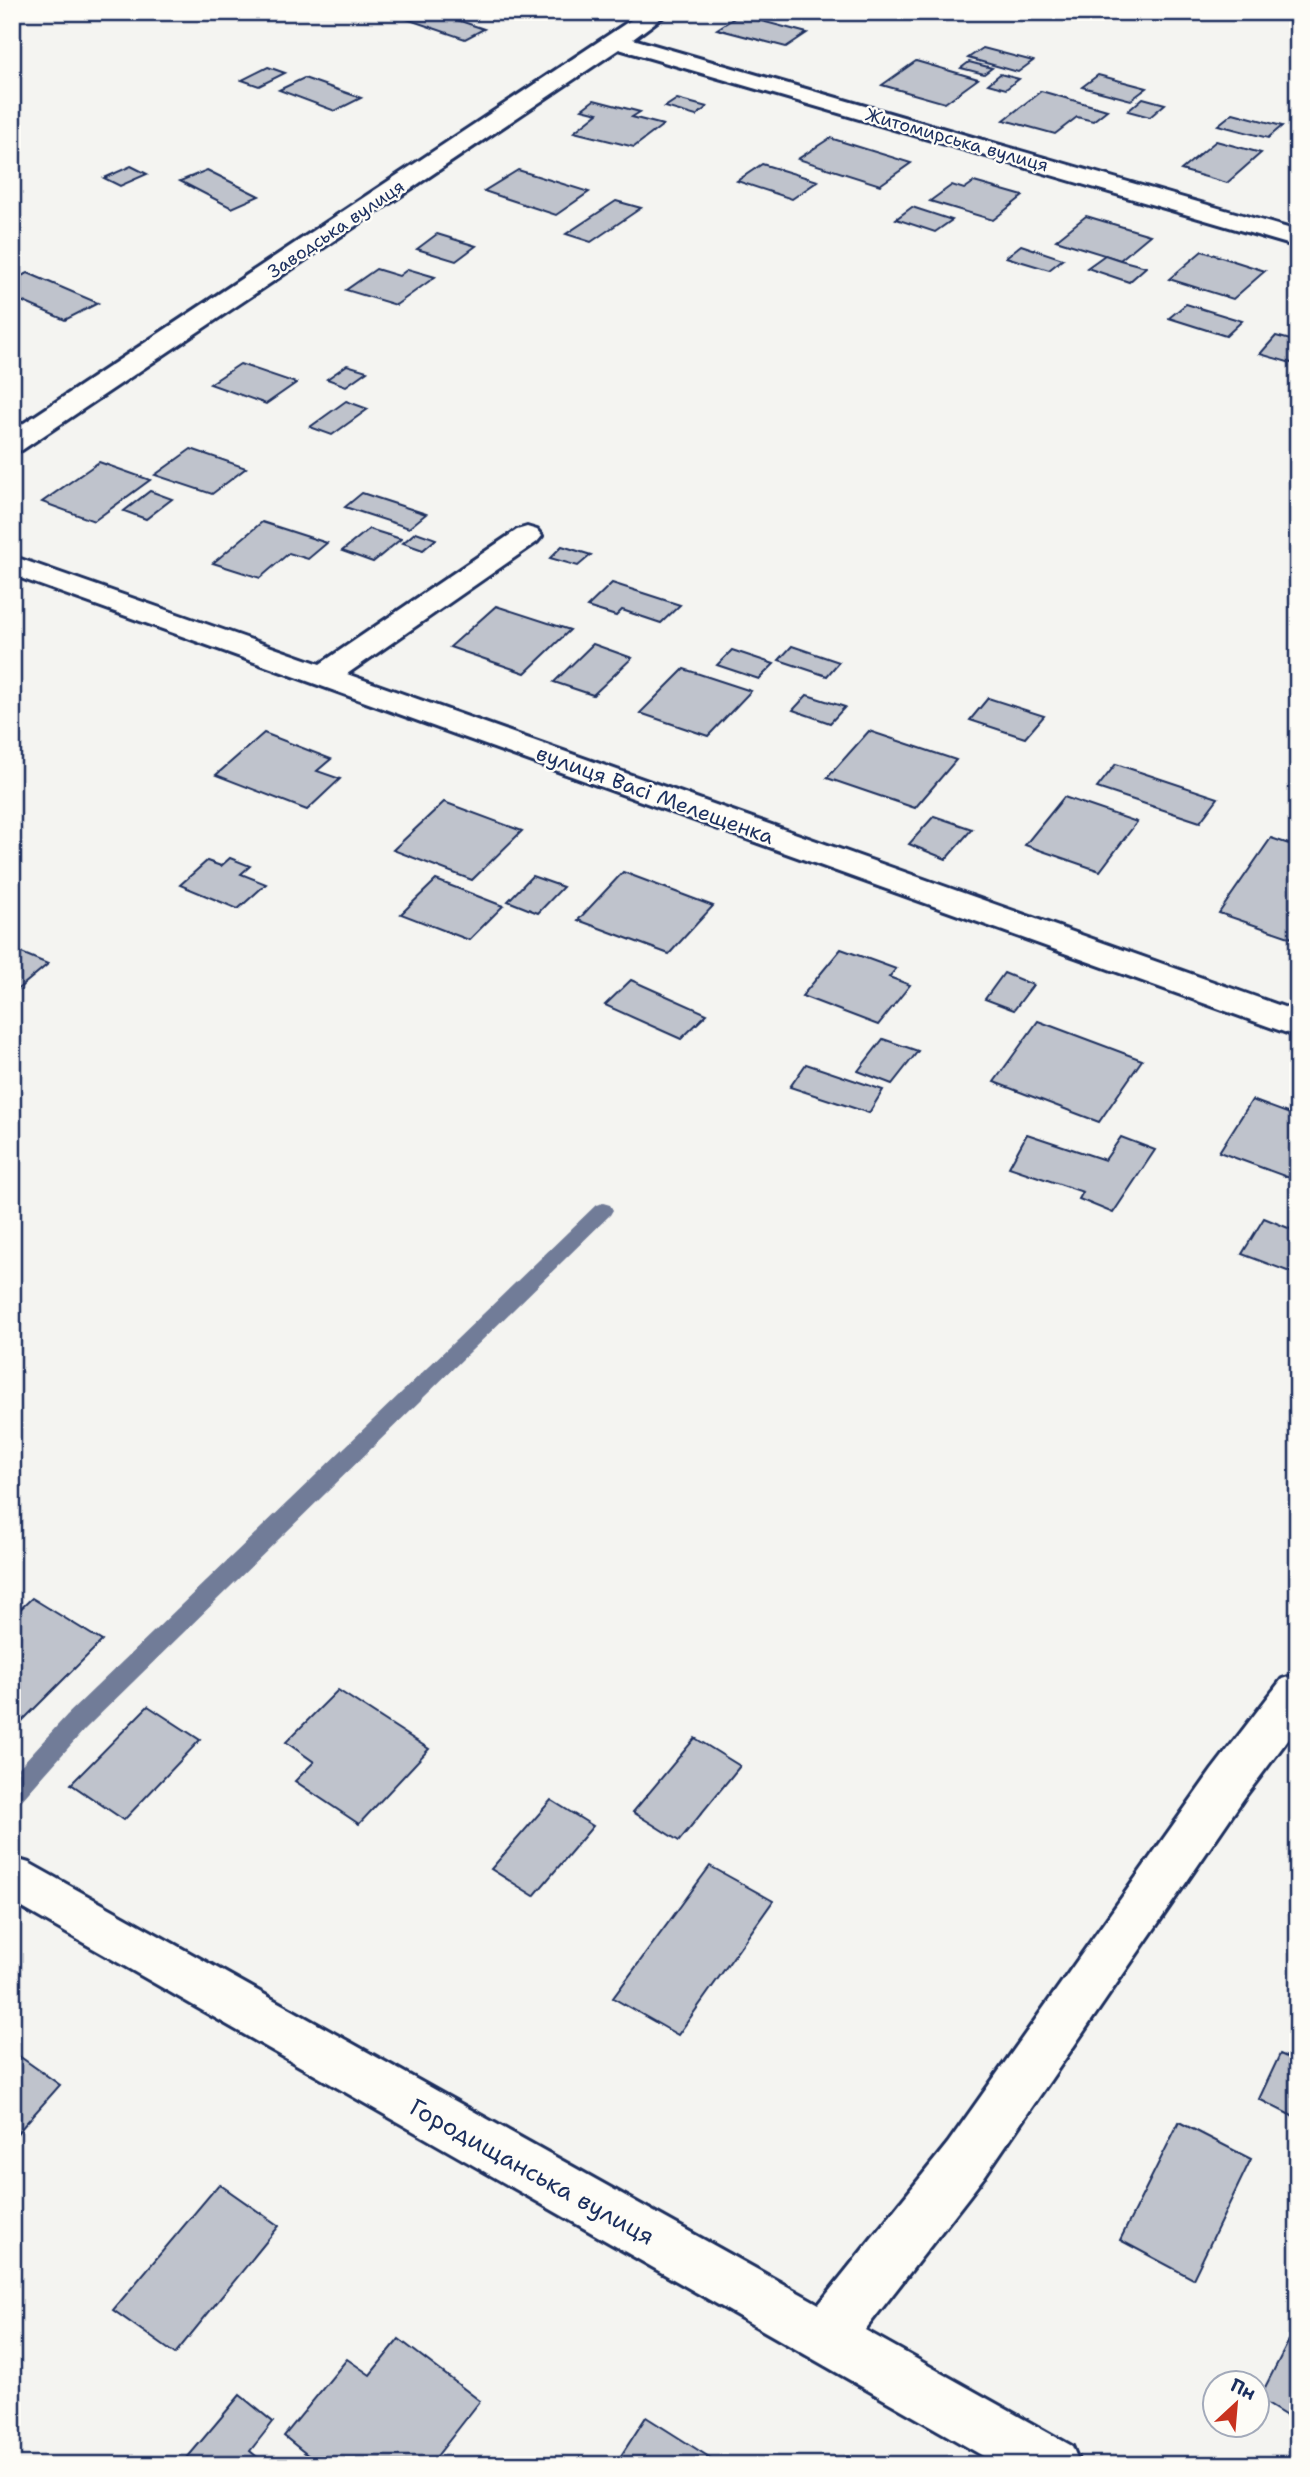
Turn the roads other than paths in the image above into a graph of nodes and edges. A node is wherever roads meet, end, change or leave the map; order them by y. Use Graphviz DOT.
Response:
graph roads {
  1 [pos="658,12"];
  2 [pos="617,41"];
  3 [pos="1298,239"];
  4 [pos="12,444"];
  5 [pos="527,536"];
  6 [pos="12,565"];
  7 [pos="323,676"];
  8 [pos="1298,1025"];
  9 [pos="1298,1692"];
  10 [pos="12,1878"];
  11 [pos="826,2338"];
  12 [pos="1053,2465"];
  1 -- 2 [label="street, Заводська вулиця"];
  2 -- 3 [label="street, Житомирська вулиця"];
  2 -- 4 [label="street, Заводська вулиця"];
  5 -- 7 [label="street"];
  6 -- 7 [label="street, вулиця Васі Мелещенка"];
  7 -- 8 [label="street, вулиця Васі Мелещенка"];
  9 -- 11 [label="street"];
  10 -- 11 [label="street, Городищанська вулиця"];
  11 -- 12 [label="street, Городищанська вулиця"];
}
